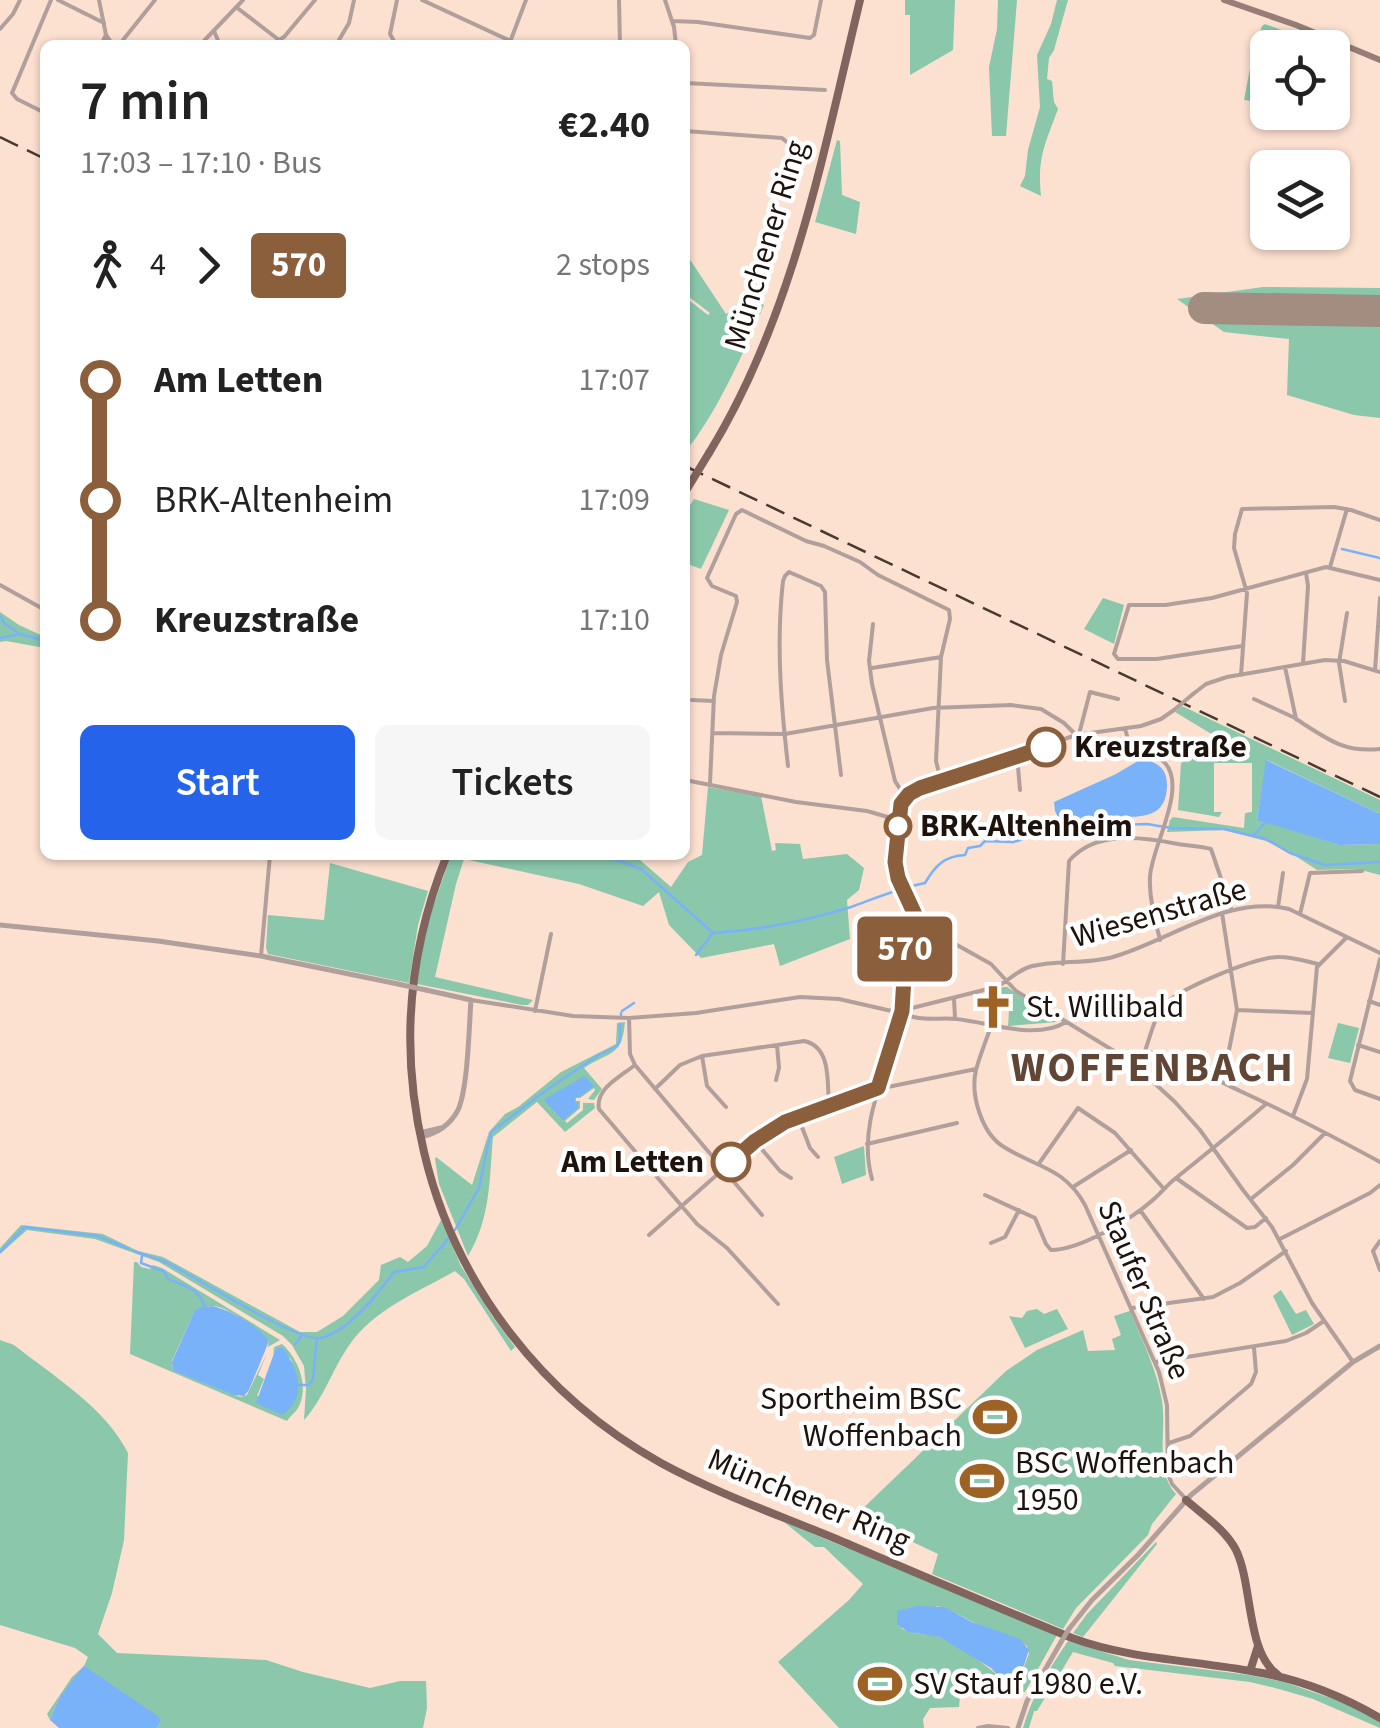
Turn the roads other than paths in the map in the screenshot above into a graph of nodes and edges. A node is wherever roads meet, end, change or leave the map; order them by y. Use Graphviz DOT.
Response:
graph roads {
  1 [pos="20,0"];
  2 [pos="54,0"];
  3 [pos="99,0"];
  4 [pos="155,0"];
  5 [pos="243,0"];
  6 [pos="315,0"];
  7 [pos="354,0"];
  8 [pos="396,0"];
  9 [pos="422,0"];
  10 [pos="452,0"];
  11 [pos="526,0"];
  12 [pos="619,0"];
  13 [pos="665,0"];
  14 [pos="822,0"];
  15 [pos="860,0"];
  16 [pos="1224,0"];
  17 [pos="236,8"];
  18 [pos="448,11"];
  19 [pos="673,21"];
  20 [pos="104,23"];
  21 [pos="0,29"];
  22 [pos="214,30"];
  23 [pos="106,35"];
  24 [pos="104,40"];
  25 [pos="111,40"];
  26 [pos="120,40"];
  27 [pos="205,40"];
  28 [pos="218,40"];
  29 [pos="339,40"];
  30 [pos="393,40"];
  31 [pos="506,40"];
  32 [pos="511,40"];
  33 [pos="620,40"];
  34 [pos="675,40"];
  35 [pos="1380,60"];
  36 [pos="690,83"];
  37 [pos="824,90"];
  38 [pos="40,110"];
  39 [pos="690,132"];
  40 [pos="788,158"];
  41 [pos="690,484"];
  42 [pos="1347,509"];
  43 [pos="1380,520"];
  44 [pos="1330,567"];
  45 [pos="1306,573"];
  46 [pos="1380,580"];
  47 [pos="0,585"];
  48 [pos="1246,589"];
  49 [pos="1380,598"];
  50 [pos="40,607"];
  51 [pos="1348,613"];
  52 [pos="873,624"];
  53 [pos="1242,646"];
  54 [pos="941,657"];
  55 [pos="1339,660"];
  56 [pos="1303,664"];
  57 [pos="1286,667"];
  58 [pos="870,668"];
  59 [pos="1377,671"];
  60 [pos="1241,675"];
  61 [pos="1254,698"];
  62 [pos="692,700"];
  63 [pos="1118,700"];
  64 [pos="713,701"];
  65 [pos="1345,701"];
  66 [pos="940,707"];
  67 [pos="880,718"];
  68 [pos="1296,719"];
  69 [pos="835,726"];
  70 [pos="1125,729"];
  71 [pos="712,734"];
  72 [pos="785,734"];
  73 [pos="1077,734"];
  74 [pos="1380,749"];
  75 [pos="1017,756"];
  76 [pos="788,766"];
  77 [pos="842,775"];
  78 [pos="690,781"];
  79 [pos="940,781"];
  80 [pos="710,783"];
  81 [pos="1020,790"];
  82 [pos="905,797"];
  83 [pos="898,820"];
  84 [pos="1160,840"];
  85 [pos="270,860"];
  86 [pos="445,860"];
  87 [pos="1362,871"];
  88 [pos="1283,873"];
  89 [pos="1278,906"];
  90 [pos="1232,910"];
  91 [pos="1222,913"];
  92 [pos="1300,914"];
  93 [pos="917,919"];
  94 [pos="0,924"];
  95 [pos="550,934"];
  96 [pos="1347,937"];
  97 [pos="1160,940"];
  98 [pos="1062,954"];
  99 [pos="261,956"];
  100 [pos="1380,956"];
  101 [pos="1049,964"];
  102 [pos="1063,964"];
  103 [pos="1318,964"];
  104 [pos="1232,970"];
  105 [pos="1006,982"];
  106 [pos="954,999"];
  107 [pos="472,1000"];
  108 [pos="1369,1001"];
  109 [pos="1380,1005"];
  110 [pos="1237,1010"];
  111 [pos="535,1011"];
  112 [pos="902,1011"];
  113 [pos="1312,1013"];
  114 [pos="629,1018"];
  115 [pos="955,1018"];
  116 [pos="1066,1022"];
  117 [pos="991,1026"];
  118 [pos="777,1045"];
  119 [pos="1358,1045"];
  120 [pos="1146,1052"];
  121 [pos="1380,1052"];
  122 [pos="702,1056"];
  123 [pos="1227,1060"];
  124 [pos="634,1065"];
  125 [pos="1138,1068"];
  126 [pos="976,1070"];
  127 [pos="776,1080"];
  128 [pos="878,1088"];
  129 [pos="655,1089"];
  130 [pos="1380,1099"];
  131 [pos="1266,1104"];
  132 [pos="829,1106"];
  133 [pos="726,1107"];
  134 [pos="798,1116"];
  135 [pos="1292,1116"];
  136 [pos="957,1123"];
  137 [pos="444,1127"];
  138 [pos="1326,1132"];
  139 [pos="435,1134"];
  140 [pos="420,1135"];
  141 [pos="755,1141"];
  142 [pos="868,1144"];
  143 [pos="1214,1149"];
  144 [pos="1132,1150"];
  145 [pos="818,1157"];
  146 [pos="1380,1162"];
  147 [pos="1039,1163"];
  148 [pos="427,1166"];
  149 [pos="724,1169"];
  150 [pos="791,1178"];
  151 [pos="872,1178"];
  152 [pos="1176,1178"];
  153 [pos="1380,1185"];
  154 [pos="1073,1187"];
  155 [pos="1164,1188"];
  156 [pos="985,1195"];
  157 [pos="1250,1199"];
  158 [pos="682,1206"];
  159 [pos="1019,1210"];
  160 [pos="1140,1210"];
  161 [pos="762,1214"];
  162 [pos="1266,1218"];
  163 [pos="1099,1234"];
  164 [pos="649,1235"];
  165 [pos="1280,1239"];
  166 [pos="1380,1241"];
  167 [pos="991,1243"];
  168 [pos="1286,1251"];
  169 [pos="1380,1270"];
  170 [pos="1204,1299"];
  171 [pos="778,1304"];
  172 [pos="1132,1308"];
  173 [pos="1324,1321"];
  174 [pos="1380,1346"];
  175 [pos="1254,1348"];
  176 [pos="1156,1362"];
  177 [pos="1353,1362"];
  178 [pos="1168,1443"];
  179 [pos="1186,1500"];
  180 [pos="1259,1650"];
  181 [pos="1254,1671"];
  182 [pos="1287,1679"];
  183 [pos="1380,1718"];
  184 [pos="978,1728"];
  185 [pos="1008,1728"];
  186 [pos="1018,1728"];
  1 -- 21 [label="street"];
  2 -- 20 [label="street"];
  2 -- 38 [label="street"];
  3 -- 20 [label="street"];
  4 -- 26 [label="street"];
  5 -- 17 [label="street"];
  6 -- 17 [label="street"];
  7 -- 29 [label="street"];
  8 -- 30 [label="street"];
  9 -- 18 [label="street"];
  10 -- 18 [label="street"];
  11 -- 32 [label="street"];
  12 -- 33 [label="street"];
  13 -- 19 [label="street"];
  14 -- 19 [label="street"];
  15 -- 41 [label="main road, Münchener Ring, bridge"];
  16 -- 35 [label="main road"];
  17 -- 22 [label="street"];
  18 -- 31 [label="street"];
  19 -- 34 [label="street"];
  20 -- 23 [label="street"];
  22 -- 27 [label="street"];
  22 -- 28 [label="street"];
  23 -- 24 [label="street"];
  23 -- 25 [label="street"];
  36 -- 37 [label="street"];
  39 -- 40 [label="street"];
  42 -- 43 [label="street"];
  42 -- 44 [label="street"];
  42 -- 48 [label="street"];
  44 -- 45 [label="street"];
  44 -- 46 [label="street"];
  45 -- 48 [label="street"];
  45 -- 56 [label="street"];
  47 -- 50 [label="street"];
  48 -- 53 [label="street"];
  48 -- 53 [label="street"];
  49 -- 59 [label="street"];
  51 -- 55 [label="street"];
  52 -- 58 [label="street"];
  53 -- 60 [label="street"];
  54 -- 58 [label="street"];
  54 -- 64 [label="street"];
  54 -- 66 [label="street"];
  55 -- 56 [label="street"];
  55 -- 59 [label="street"];
  55 -- 65 [label="street"];
  56 -- 57 [label="street"];
  57 -- 60 [label="street"];
  57 -- 68 [label="street"];
  58 -- 67 [label="street"];
  60 -- 70 [label="street, bridge"];
  61 -- 68 [label="street"];
  62 -- 64 [label="street"];
  63 -- 73 [label="street"];
  64 -- 71 [label="street"];
  66 -- 67 [label="street"];
  66 -- 73 [label="street"];
  66 -- 79 [label="street"];
  67 -- 69 [label="street"];
  67 -- 82 [label="street"];
  68 -- 74 [label="street"];
  69 -- 72 [label="street"];
  69 -- 72 [label="street"];
  69 -- 77 [label="street"];
  70 -- 73 [label="street"];
  70 -- 84 [label="street"];
  71 -- 72 [label="street"];
  71 -- 80 [label="street"];
  72 -- 76 [label="street"];
  73 -- 75 [label="street"];
  75 -- 79 [label="street"];
  75 -- 81 [label="street"];
  78 -- 80 [label="street"];
  79 -- 82 [label="street"];
  80 -- 83 [label="street"];
  82 -- 83 [label="street"];
  83 -- 93 [label="street"];
  84 -- 90 [label="street"];
  84 -- 97 [label="street"];
  84 -- 98 [label="street"];
  85 -- 99 [label="street"];
  86 -- 140 [label="main road, Münchener Ring"];
  87 -- 92 [label="street"];
  88 -- 89 [label="street"];
  89 -- 90 [label="street, Wiesenstraße"];
  89 -- 92 [label="street, Wiesenstraße"];
  90 -- 91 [label="street, Wiesenstraße"];
  91 -- 97 [label="street, Wiesenstraße"];
  91 -- 104 [label="street"];
  92 -- 96 [label="street, Wiesenstraße"];
  93 -- 105 [label="street"];
  93 -- 112 [label="street"];
  94 -- 99 [label="street"];
  95 -- 111 [label="street"];
  96 -- 100 [label="street, Wiesenstraße"];
  96 -- 103 [label="street"];
  97 -- 102 [label="street, Wiesenstraße"];
  98 -- 101 [label="street"];
  98 -- 102 [label="street"];
  99 -- 107 [label="street, bridge"];
  100 -- 108 [label="street"];
  101 -- 102 [label="street, Wiesenstraße"];
  101 -- 105 [label="street, Wiesenstraße"];
  103 -- 104 [label="street"];
  103 -- 113 [label="street"];
  104 -- 110 [label="street"];
  104 -- 120 [label="street"];
  105 -- 106 [label="street, Wiesenstraße"];
  105 -- 116 [label="street"];
  106 -- 112 [label="street, Wiesenstraße"];
  106 -- 115 [label="street"];
  107 -- 111 [label="street"];
  107 -- 137 [label="street"];
  108 -- 109 [label="street"];
  108 -- 119 [label="street"];
  110 -- 113 [label="street"];
  110 -- 123 [label="street"];
  111 -- 114 [label="street"];
  112 -- 114 [label="street"];
  112 -- 115 [label="street"];
  112 -- 128 [label="street"];
  113 -- 135 [label="street"];
  114 -- 124 [label="street"];
  115 -- 117 [label="street"];
  116 -- 117 [label="street"];
  116 -- 125 [label="street"];
  117 -- 126 [label="street, Staufer Straße"];
  118 -- 122 [label="street"];
  118 -- 127 [label="street"];
  118 -- 132 [label="street"];
  119 -- 121 [label="street"];
  119 -- 130 [label="street"];
  120 -- 125 [label="street"];
  120 -- 131 [label="street"];
  122 -- 129 [label="street"];
  122 -- 133 [label="street"];
  124 -- 129 [label="street"];
  124 -- 158 [label="street"];
  125 -- 143 [label="street"];
  126 -- 128 [label="street"];
  126 -- 147 [label="street, Staufer Straße"];
  128 -- 132 [label="street"];
  128 -- 142 [label="street"];
  129 -- 149 [label="street"];
  131 -- 135 [label="street"];
  131 -- 143 [label="street"];
  132 -- 134 [label="street"];
  134 -- 141 [label="street"];
  134 -- 145 [label="street"];
  135 -- 138 [label="street"];
  136 -- 142 [label="street"];
  137 -- 139 [label="street"];
  137 -- 140 [label="street"];
  138 -- 146 [label="street"];
  138 -- 157 [label="street"];
  139 -- 140 [label="street"];
  139 -- 148 [label="street"];
  140 -- 148 [label="main road, Münchener Ring"];
  141 -- 149 [label="street"];
  141 -- 150 [label="street"];
  142 -- 151 [label="street"];
  143 -- 152 [label="street"];
  143 -- 157 [label="street"];
  144 -- 147 [label="street"];
  144 -- 154 [label="street"];
  144 -- 155 [label="street"];
  147 -- 154 [label="street, Staufer Straße"];
  148 -- 181 [label="main road, Münchener Ring"];
  149 -- 158 [label="street"];
  149 -- 161 [label="street"];
  152 -- 155 [label="street"];
  152 -- 162 [label="street"];
  153 -- 165 [label="street"];
  154 -- 163 [label="street, Staufer Straße"];
  155 -- 160 [label="street"];
  156 -- 159 [label="street"];
  157 -- 162 [label="street"];
  158 -- 164 [label="street"];
  158 -- 171 [label="street"];
  159 -- 163 [label="street"];
  159 -- 167 [label="street"];
  160 -- 163 [label="street"];
  160 -- 170 [label="street"];
  162 -- 165 [label="street"];
  163 -- 172 [label="street, Staufer Straße"];
  165 -- 168 [label="street"];
  166 -- 169 [label="street"];
  168 -- 170 [label="street"];
  168 -- 173 [label="street"];
  170 -- 172 [label="street"];
  172 -- 176 [label="street, Staufer Straße"];
  173 -- 175 [label="street"];
  173 -- 177 [label="street"];
  174 -- 177 [label="street"];
  175 -- 176 [label="street"];
  175 -- 178 [label="street"];
  176 -- 178 [label="street, Staufer Straße"];
  177 -- 179 [label="street"];
  178 -- 179 [label="street, Staufer Straße"];
  179 -- 180 [label="main road"];
  179 -- 186 [label="street, bridge"];
  180 -- 181 [label="main road"];
  180 -- 182 [label="main road"];
  181 -- 182 [label="main road, Münchener Ring"];
  182 -- 183 [label="main road, Münchener Ring"];
  184 -- 185 [label="street"];
}
